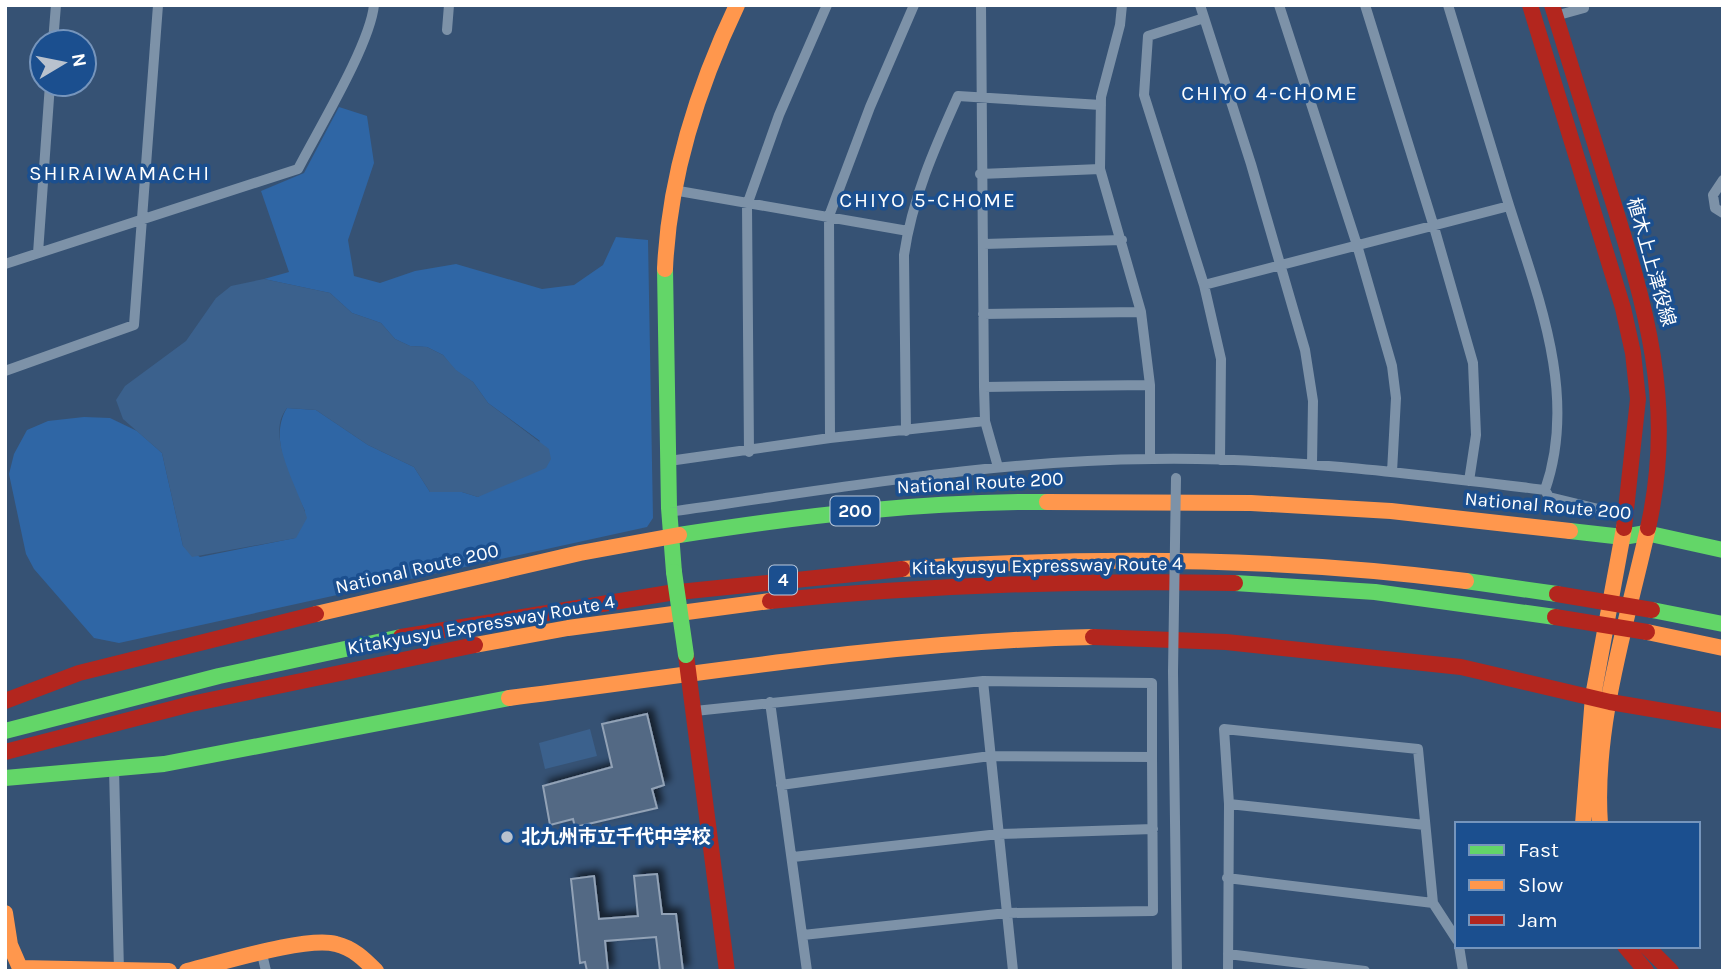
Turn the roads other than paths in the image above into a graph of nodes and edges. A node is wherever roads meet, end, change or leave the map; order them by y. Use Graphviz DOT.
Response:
graph roads {
  1 [pos="56,5"];
  2 [pos="158,5"];
  3 [pos="374,5"];
  4 [pos="449,5"];
  5 [pos="737,5"];
  6 [pos="827,5"];
  7 [pos="914,5"];
  8 [pos="981,5"];
  9 [pos="1122,5"];
  10 [pos="1200,5"];
  11 [pos="1279,5"];
  12 [pos="1365,5"];
  13 [pos="1448,5"];
  14 [pos="1530,5"];
  15 [pos="1583,5"];
  16 [pos="1553,11"];
  17 [pos="1204,18"];
  18 [pos="54,28"];
  19 [pos="447,30"];
  20 [pos="981,96"];
  21 [pos="49,98"];
  22 [pos="1101,105"];
  23 [pos="1100,169"];
  24 [pos="980,174"];
  25 [pos="1723,180"];
  26 [pos="673,190"];
  27 [pos="747,205"];
  28 [pos="1509,206"];
  29 [pos="1723,213"];
  30 [pos="829,216"];
  31 [pos="141,222"];
  32 [pos="1434,227"];
  33 [pos="908,232"];
  34 [pos="1122,240"];
  35 [pos="984,244"];
  36 [pos="1357,245"];
  37 [pos="38,253"];
  38 [pos="1280,262"];
  39 [pos="5,264"];
  40 [pos="1204,285"];
  41 [pos="1141,312"];
  42 [pos="983,314"];
  43 [pos="5,371"];
  44 [pos="1150,385"];
  45 [pos="984,387"];
  46 [pos="985,421"];
  47 [pos="906,431"];
  48 [pos="830,438"];
  49 [pos="749,452"];
  50 [pos="1150,458"];
  51 [pos="1177,458"];
  52 [pos="1220,460"];
  53 [pos="669,461"];
  54 [pos="1312,464"];
  55 [pos="998,467"];
  56 [pos="1392,472"];
  57 [pos="1469,481"];
  58 [pos="1545,490"];
  59 [pos="668,512"];
  60 [pos="1627,516"];
  61 [pos="1646,533"];
  62 [pos="670,536"];
  63 [pos="1623,537"];
  64 [pos="1723,551"];
  65 [pos="1723,624"];
  66 [pos="1723,648"];
  67 [pos="688,675"];
  68 [pos="982,681"];
  69 [pos="1593,696"];
  70 [pos="5,701"];
  71 [pos="770,702"];
  72 [pos="1610,702"];
  73 [pos="695,711"];
  74 [pos="1723,721"];
  75 [pos="13,728"];
  76 [pos="5,752"];
  77 [pos="990,756"];
  78 [pos="1152,757"];
  79 [pos="114,769"];
  80 [pos="5,778"];
  81 [pos="781,785"];
  82 [pos="1228,804"];
  83 [pos="1583,822"];
  84 [pos="1600,822"];
  85 [pos="1425,825"];
  86 [pos="1153,829"];
  87 [pos="999,834"];
  88 [pos="793,857"];
  89 [pos="1227,878"];
  90 [pos="1433,903"];
  91 [pos="5,913"];
  92 [pos="1007,913"];
  93 [pos="803,935"];
  94 [pos="1455,937"];
  95 [pos="8,946"];
  96 [pos="1460,948"];
  97 [pos="1627,948"];
  98 [pos="1648,948"];
  99 [pos="262,954"];
  100 [pos="1228,954"];
  101 [pos="119,970"];
  102 [pos="169,971"];
  103 [pos="187,971"];
  104 [pos="266,971"];
  105 [pos="376,971"];
  106 [pos="727,971"];
  107 [pos="807,971"];
  108 [pos="1013,971"];
  109 [pos="1177,971"];
  110 [pos="1228,971"];
  111 [pos="1365,971"];
  112 [pos="1463,971"];
  113 [pos="1646,971"];
  114 [pos="1671,971"];
  1 -- 18 [label="street"];
  2 -- 31 [label="street"];
  3 -- 31 [label="street"];
  4 -- 19 [label="street"];
  5 -- 26 [label="main road"];
  6 -- 27 [label="street"];
  7 -- 30 [label="street"];
  8 -- 20 [label="street"];
  9 -- 22 [label="street"];
  10 -- 17 [label="street"];
  11 -- 36 [label="street"];
  12 -- 32 [label="street"];
  13 -- 28 [label="street"];
  14 -- 60 [label="main road, 植木上上津役線"];
  15 -- 16 [label="street"];
  16 -- 61 [label="main road, 植木上上津役線"];
  17 -- 38 [label="street"];
  17 -- 40 [label="street"];
  20 -- 22 [label="street"];
  20 -- 24 [label="street"];
  20 -- 33 [label="street"];
  21 -- 37 [label="street"];
  22 -- 23 [label="street"];
  23 -- 24 [label="street"];
  23 -- 34 [label="street"];
  24 -- 35 [label="street"];
  25 -- 29 [label="street"];
  26 -- 27 [label="street"];
  26 -- 53 [label="main road"];
  27 -- 30 [label="street"];
  27 -- 49 [label="street"];
  28 -- 32 [label="street"];
  28 -- 58 [label="street"];
  30 -- 33 [label="street"];
  30 -- 48 [label="street"];
  31 -- 37 [label="street"];
  31 -- 43 [label="street"];
  32 -- 36 [label="street"];
  32 -- 57 [label="street"];
  33 -- 47 [label="street"];
  34 -- 35 [label="street"];
  34 -- 41 [label="street"];
  35 -- 42 [label="street"];
  36 -- 38 [label="street"];
  36 -- 56 [label="street"];
  37 -- 39 [label="street"];
  38 -- 40 [label="street"];
  38 -- 54 [label="street"];
  40 -- 52 [label="street"];
  41 -- 42 [label="street"];
  41 -- 44 [label="street"];
  42 -- 45 [label="street"];
  44 -- 45 [label="street"];
  44 -- 50 [label="street"];
  45 -- 46 [label="street"];
  46 -- 47 [label="street"];
  46 -- 55 [label="street"];
  47 -- 48 [label="street"];
  48 -- 49 [label="street"];
  49 -- 53 [label="street"];
  50 -- 51 [label="street"];
  50 -- 55 [label="street"];
  51 -- 52 [label="street"];
  51 -- 109 [label="street, bridge"];
  52 -- 54 [label="street"];
  53 -- 59 [label="main road"];
  54 -- 56 [label="street"];
  55 -- 59 [label="street"];
  56 -- 57 [label="street"];
  57 -- 58 [label="street"];
  58 -- 60 [label="street"];
  59 -- 62 [label="main road"];
  60 -- 63 [label="main road, 植木上上津役線"];
  61 -- 63 [label="main road, National Route 200 / 200"];
  61 -- 64 [label="main road, National Route 200 / 200"];
  61 -- 72 [label="main road, 植木上上津役線"];
  62 -- 63 [label="main road, National Route 200 / 200"];
  62 -- 67 [label="main road, bridge"];
  62 -- 70 [label="main road, National Route 200 / 200"];
  63 -- 69 [label="main road, 植木上上津役線"];
  65 -- 75 [label="main road, Kitakyusyu Expressway Route 4 / 4, bridge"];
  66 -- 76 [label="main road, Kitakyusyu Expressway Route 4 / 4, bridge"];
  67 -- 69 [label="main road"];
  67 -- 73 [label="main road"];
  67 -- 79 [label="main road"];
  68 -- 71 [label="street"];
  68 -- 77 [label="street"];
  68 -- 78 [label="street"];
  69 -- 72 [label="main road"];
  69 -- 83 [label="main road, 植木上上津役線"];
  71 -- 73 [label="street"];
  71 -- 81 [label="street"];
  72 -- 74 [label="main road"];
  72 -- 84 [label="main road, 植木上上津役線"];
  73 -- 106 [label="main road"];
  77 -- 78 [label="street"];
  77 -- 81 [label="street"];
  77 -- 87 [label="street"];
  78 -- 86 [label="street"];
  79 -- 80 [label="main road"];
  79 -- 101 [label="street"];
  81 -- 88 [label="street"];
  82 -- 85 [label="street"];
  82 -- 85 [label="street"];
  82 -- 89 [label="street"];
  85 -- 90 [label="street"];
  86 -- 87 [label="street"];
  86 -- 92 [label="street"];
  87 -- 88 [label="street"];
  87 -- 92 [label="street"];
  88 -- 93 [label="street"];
  89 -- 90 [label="street"];
  89 -- 100 [label="street"];
  90 -- 94 [label="street"];
  91 -- 95 [label="main road"];
  92 -- 93 [label="street"];
  92 -- 108 [label="street"];
  93 -- 107 [label="street"];
  95 -- 101 [label="main road"];
  96 -- 112 [label="street"];
  97 -- 113 [label="main road"];
  98 -- 114 [label="main road"];
  99 -- 103 [label="main road"];
  99 -- 104 [label="street"];
  99 -- 105 [label="main road"];
  100 -- 110 [label="street"];
  100 -- 111 [label="street"];
  101 -- 102 [label="main road"];
}
